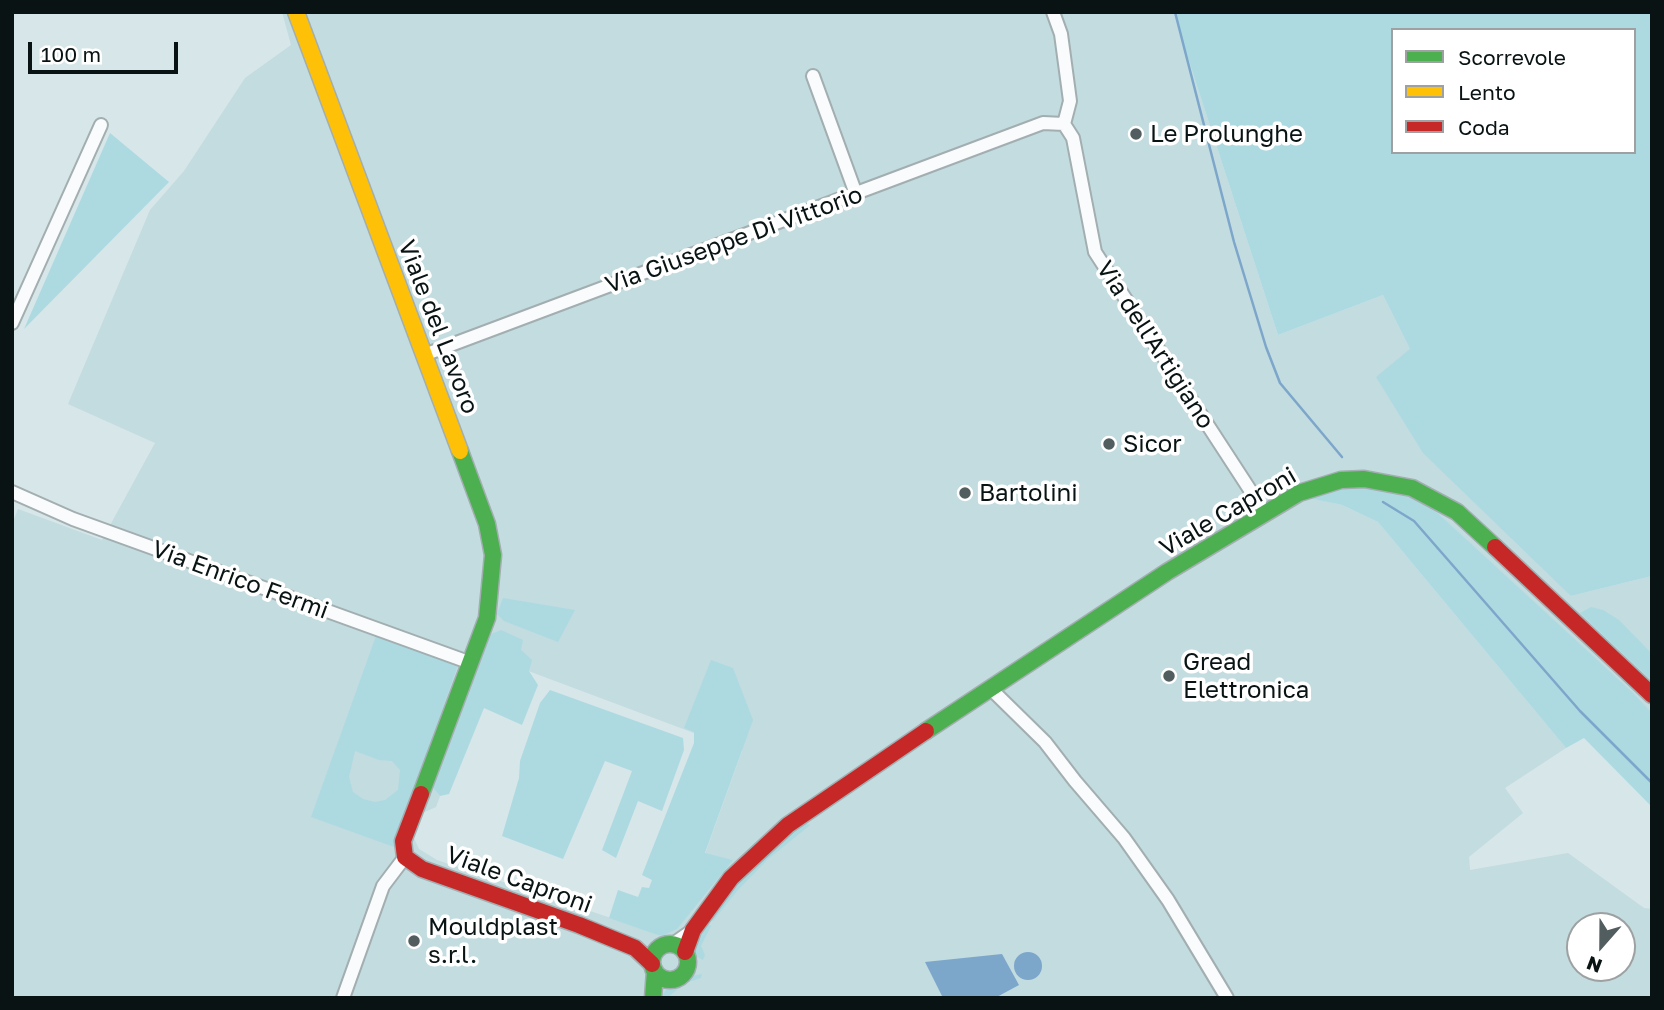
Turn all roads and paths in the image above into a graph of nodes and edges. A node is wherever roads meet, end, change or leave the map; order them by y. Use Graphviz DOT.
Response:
graph roads {
  1 [pos="296,12"];
  2 [pos="1053,12"];
  3 [pos="813,76"];
  4 [pos="1064,124"];
  5 [pos="101,125"];
  6 [pos="856,194"];
  7 [pos="12,323"];
  8 [pos="424,355"];
  9 [pos="12,492"];
  10 [pos="1265,513"];
  11 [pos="471,663"];
  12 [pos="991,689"];
  13 [pos="1652,695"];
  14 [pos="404,849"];
  15 [pos="635,947"];
  16 [pos="673,948"];
  17 [pos="654,968"];
  18 [pos="671,981"];
  19 [pos="342,998"];
  20 [pos="653,998"];
  21 [pos="1227,998"];
  1 -- 8 [label="main road, Viale del Lavoro"];
  2 -- 4 [label="street, Via dell'Artigiano"];
  3 -- 6 [label="street"];
  4 -- 6 [label="street, Via Giuseppe Di Vittorio"];
  4 -- 10 [label="street, Via dell'Artigiano"];
  5 -- 7 [label="street"];
  6 -- 8 [label="street, Via Giuseppe Di Vittorio"];
  8 -- 11 [label="main road, Viale del Lavoro"];
  9 -- 11 [label="street, Via Enrico Fermi"];
  10 -- 12 [label="main road, Viale Caproni"];
  10 -- 13 [label="main road, Viale Caproni"];
  11 -- 14 [label="main road, Viale del Lavoro"];
  12 -- 16 [label="main road, Viale Caproni"];
  12 -- 21 [label="street"];
  14 -- 15 [label="main road, Viale Caproni"];
  14 -- 19 [label="street"];
  15 -- 16 [label="main road, Viale Caproni"];
  15 -- 17 [label="main road, Viale Caproni"];
  16 -- 17 [label="main road, Viale Caproni"];
  16 -- 18 [label="main road, Viale Caproni"];
  17 -- 18 [label="main road, Viale Caproni"];
  17 -- 20 [label="main road"];
  18 -- 20 [label="main road"];
}
